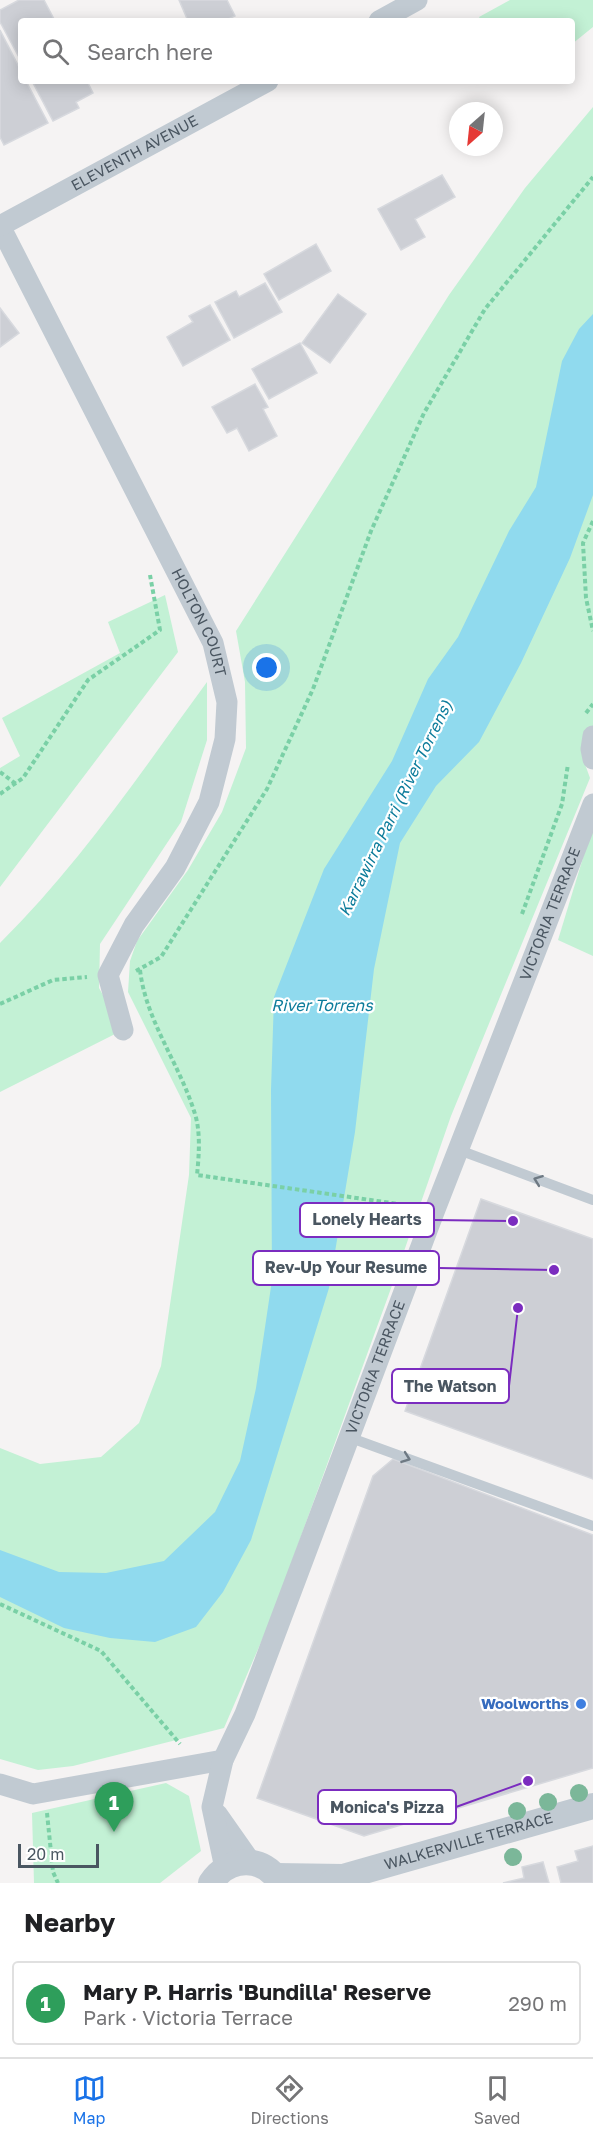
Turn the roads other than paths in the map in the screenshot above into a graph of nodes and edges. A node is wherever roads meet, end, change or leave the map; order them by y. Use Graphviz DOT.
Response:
graph roads {
  1 [pos="417,0"];
  2 [pos="384,18"];
  3 [pos="262,84"];
  4 [pos="0,226"];
  5 [pos="587,728"];
  6 [pos="593,759"];
  7 [pos="593,804"];
  8 [pos="123,1030"];
  9 [pos="459,1150"];
  10 [pos="593,1200"];
  11 [pos="351,1438"];
  12 [pos="593,1527"];
  13 [pos="223,1760"];
  14 [pos="0,1784"];
  15 [pos="212,1806"];
  16 [pos="593,1806"];
  17 [pos="250,1861"];
  18 [pos="218,1875"];
  19 [pos="278,1879"];
  20 [pos="337,1880"];
  1 -- 2 [label="street"];
  3 -- 4 [label="street, ELEVENTH AVENUE"];
  4 -- 8 [label="street, HOLTON COURT"];
  5 -- 6 [label="street"];
  7 -- 9 [label="street, VICTORIA TERRACE"];
  10 -- 9 [label="lane, one-way"];
  9 -- 11 [label="street, VICTORIA TERRACE"];
  11 -- 12 [label="lane, one-way"];
  11 -- 13 [label="street, VICTORIA TERRACE"];
  13 -- 14 [label="street"];
  13 -- 15 [label="street, VICTORIA TERRACE"];
  15 -- 17 [label="street"];
  15 -- 18 [label="street, VICTORIA TERRACE"];
  16 -- 20 [label="street, WALKERVILLE TERRACE"];
  17 -- 18 [label="street"];
  17 -- 19 [label="street"];
  19 -- 20 [label="street, WALKERVILLE TERRACE"];
}
